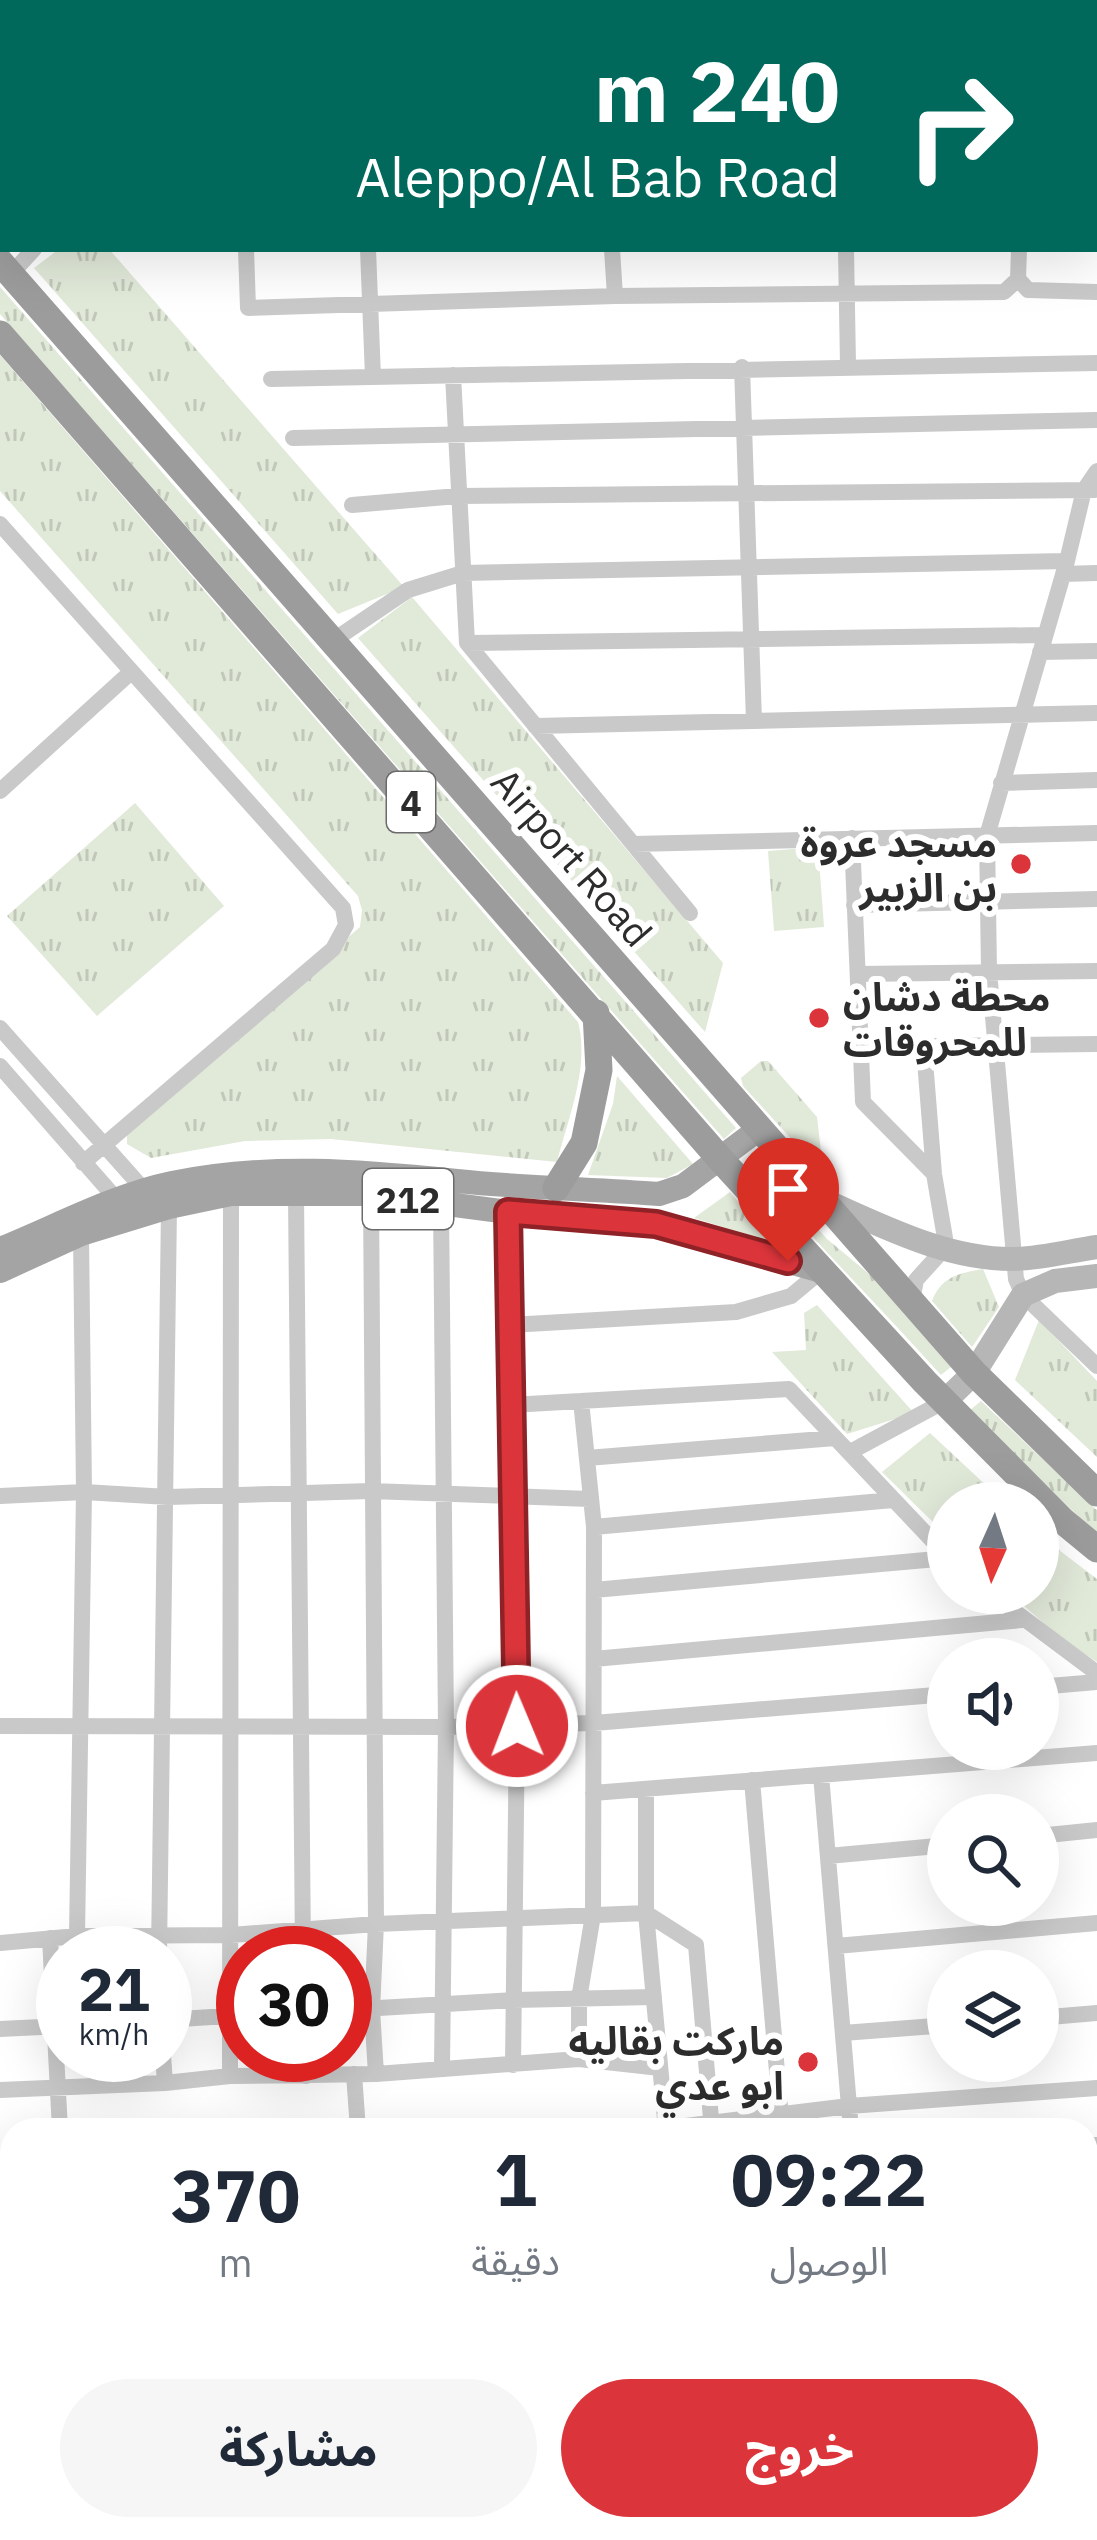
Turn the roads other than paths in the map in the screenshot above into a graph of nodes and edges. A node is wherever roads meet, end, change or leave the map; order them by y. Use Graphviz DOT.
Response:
graph roads {
  1 [pos="836,0"];
  2 [pos="1074,0"];
  3 [pos="246,252"];
  4 [pos="368,252"];
  5 [pos="613,252"];
  6 [pos="846,252"];
  7 [pos="1019,252"];
  8 [pos="5,268"];
  9 [pos="1017,287"];
  10 [pos="1097,292"];
  11 [pos="845,295"];
  12 [pos="615,296"];
  13 [pos="370,305"];
  14 [pos="0,334"];
  15 [pos="1097,363"];
  16 [pos="848,365"];
  17 [pos="742,367"];
  18 [pos="453,375"];
  19 [pos="373,377"];
  20 [pos="271,379"];
  21 [pos="1097,419"];
  22 [pos="741,425"];
  23 [pos="456,435"];
  24 [pos="293,438"];
  25 [pos="1097,471"];
  26 [pos="1090,490"];
  27 [pos="749,491"];
  28 [pos="458,496"];
  29 [pos="352,505"];
  30 [pos="0,524"];
  31 [pos="751,566"];
  32 [pos="1065,567"];
  33 [pos="464,573"];
  34 [pos="1097,573"];
  35 [pos="751,640"];
  36 [pos="331,642"];
  37 [pos="1043,643"];
  38 [pos="467,644"];
  39 [pos="1097,651"];
  40 [pos="130,672"];
  41 [pos="1097,713"];
  42 [pos="1021,716"];
  43 [pos="754,721"];
  44 [pos="535,726"];
  45 [pos="1097,780"];
  46 [pos="1001,783"];
  47 [pos="0,791"];
  48 [pos="1097,833"];
  49 [pos="987,836"];
  50 [pos="852,838"];
  51 [pos="633,844"];
  52 [pos="1097,899"];
  53 [pos="990,902"];
  54 [pos="854,905"];
  55 [pos="689,913"];
  56 [pos="989,970"];
  57 [pos="1097,971"];
  58 [pos="858,974"];
  59 [pos="596,1013"];
  60 [pos="0,1028"];
  61 [pos="1097,1044"];
  62 [pos="862,1047"];
  63 [pos="924,1048"];
  64 [pos="994,1048"];
  65 [pos="0,1066"];
  66 [pos="759,1129"];
  67 [pos="104,1146"];
  68 [pos="721,1160"];
  69 [pos="83,1163"];
  70 [pos="934,1174"];
  71 [pos="556,1188"];
  72 [pos="145,1191"];
  73 [pos="231,1194"];
  74 [pos="296,1194"];
  75 [pos="371,1194"];
  76 [pos="659,1195"];
  77 [pos="823,1201"];
  78 [pos="118,1202"];
  79 [pos="441,1203"];
  80 [pos="169,1207"];
  81 [pos="508,1212"];
  82 [pos="656,1224"];
  83 [pos="81,1234"];
  84 [pos="1097,1247"];
  85 [pos="0,1249"];
  86 [pos="944,1249"];
  87 [pos="1012,1259"];
  88 [pos="0,1271"];
  89 [pos="821,1271"];
  90 [pos="1097,1276"];
  91 [pos="1024,1295"];
  92 [pos="912,1301"];
  93 [pos="510,1325"];
  94 [pos="1095,1363"];
  95 [pos="974,1373"];
  96 [pos="581,1401"];
  97 [pos="945,1401"];
  98 [pos="511,1405"];
  99 [pos="835,1438"];
  100 [pos="852,1451"];
  101 [pos="587,1458"];
  102 [pos="371,1491"];
  103 [pos="84,1492"];
  104 [pos="443,1493"];
  105 [pos="1097,1493"];
  106 [pos="229,1494"];
  107 [pos="301,1494"];
  108 [pos="512,1495"];
  109 [pos="0,1496"];
  110 [pos="168,1497"];
  111 [pos="590,1499"];
  112 [pos="893,1500"];
  113 [pos="595,1527"];
  114 [pos="927,1536"];
  115 [pos="1097,1549"];
  116 [pos="927,1560"];
  117 [pos="594,1590"];
  118 [pos="1015,1614"];
  119 [pos="1022,1620"];
  120 [pos="593,1659"];
  121 [pos="1097,1677"];
  122 [pos="1059,1683"];
  123 [pos="927,1696"];
  124 [pos="594,1723"];
  125 [pos="231,1725"];
  126 [pos="0,1726"];
  127 [pos="163,1726"];
  128 [pos="302,1726"];
  129 [pos="375,1726"];
  130 [pos="517,1726"];
  131 [pos="81,1727"];
  132 [pos="446,1727"];
  133 [pos="1097,1753"];
  134 [pos="821,1775"];
  135 [pos="752,1780"];
  136 [pos="646,1789"];
  137 [pos="593,1793"];
  138 [pos="1097,1830"];
  139 [pos="1059,1834"];
  140 [pos="927,1846"];
  141 [pos="828,1856"];
  142 [pos="646,1913"];
  143 [pos="592,1915"];
  144 [pos="513,1920"];
  145 [pos="442,1923"];
  146 [pos="1097,1923"];
  147 [pos="376,1924"];
  148 [pos="77,1926"];
  149 [pos="159,1926"];
  150 [pos="231,1926"];
  151 [pos="304,1926"];
  152 [pos="352,1926"];
  153 [pos="36,1939"];
  154 [pos="0,1943"];
  155 [pos="836,1946"];
  156 [pos="654,1997"];
  157 [pos="579,1999"];
  158 [pos="514,2000"];
  159 [pos="445,2006"];
  160 [pos="372,2010"];
  161 [pos="1097,2013"];
  162 [pos="1059,2016"];
  163 [pos="36,2027"];
  164 [pos="927,2027"];
  165 [pos="0,2029"];
  166 [pos="843,2033"];
  167 [pos="579,2060"];
  168 [pos="513,2066"];
  169 [pos="442,2067"];
  170 [pos="660,2068"];
  171 [pos="372,2074"];
  172 [pos="376,2074"];
  173 [pos="216,2078"];
  174 [pos="57,2082"];
  175 [pos="355,2082"];
  176 [pos="165,2083"];
  177 [pos="57,2088"];
  178 [pos="1097,2088"];
  179 [pos="0,2090"];
  180 [pos="849,2106"];
  181 [pos="59,2118"];
  182 [pos="357,2118"];
  183 [pos="665,2118"];
  184 [pos="711,2118"];
  185 [pos="782,2118"];
  186 [pos="802,2118"];
  187 [pos="850,2118"];
  1 -- 2 [label="street"];
  3 -- 13 [label="street"];
  4 -- 13 [label="street"];
  5 -- 12 [label="street"];
  6 -- 11 [label="street"];
  7 -- 9 [label="street"];
  8 -- 36 [label="highway, Airport Road / 4"];
  9 -- 10 [label="street"];
  9 -- 11 [label="street"];
  11 -- 12 [label="street"];
  11 -- 16 [label="street"];
  12 -- 13 [label="street"];
  13 -- 19 [label="street"];
  14 -- 59 [label="highway, 4"];
  15 -- 16 [label="street"];
  16 -- 17 [label="street"];
  17 -- 18 [label="street"];
  17 -- 22 [label="street"];
  18 -- 19 [label="street"];
  18 -- 23 [label="street"];
  19 -- 20 [label="street"];
  21 -- 22 [label="street"];
  22 -- 23 [label="street"];
  22 -- 27 [label="street"];
  23 -- 24 [label="street"];
  23 -- 28 [label="street"];
  25 -- 26 [label="street"];
  26 -- 27 [label="street"];
  26 -- 32 [label="street"];
  27 -- 28 [label="street"];
  27 -- 31 [label="street"];
  28 -- 29 [label="street"];
  28 -- 33 [label="street"];
  30 -- 40 [label="street"];
  31 -- 32 [label="street"];
  31 -- 33 [label="street"];
  31 -- 35 [label="street"];
  32 -- 34 [label="street"];
  32 -- 37 [label="street"];
  33 -- 36 [label="street"];
  33 -- 38 [label="street"];
  35 -- 37 [label="street"];
  35 -- 38 [label="street"];
  35 -- 43 [label="street"];
  36 -- 66 [label="highway, Airport Road / 4"];
  37 -- 39 [label="street"];
  37 -- 42 [label="street"];
  38 -- 44 [label="street"];
  40 -- 47 [label="street"];
  40 -- 67 [label="street"];
  41 -- 42 [label="street"];
  42 -- 43 [label="street"];
  42 -- 46 [label="street"];
  43 -- 44 [label="street"];
  44 -- 51 [label="street"];
  45 -- 46 [label="street"];
  46 -- 49 [label="street"];
  48 -- 49 [label="street"];
  49 -- 50 [label="street"];
  49 -- 53 [label="street"];
  50 -- 51 [label="street"];
  50 -- 54 [label="street"];
  51 -- 55 [label="street"];
  52 -- 53 [label="street"];
  53 -- 54 [label="street"];
  53 -- 56 [label="street"];
  54 -- 58 [label="street"];
  56 -- 57 [label="street"];
  56 -- 58 [label="street"];
  56 -- 64 [label="street"];
  58 -- 62 [label="street"];
  59 -- 68 [label="highway, 4"];
  59 -- 71 [label="highway"];
  60 -- 67 [label="street"];
  61 -- 64 [label="street"];
  62 -- 63 [label="street"];
  62 -- 70 [label="street"];
  63 -- 64 [label="street"];
  63 -- 70 [label="street"];
  64 -- 87 [label="street"];
  65 -- 69 [label="street"];
  66 -- 68 [label="main road"];
  66 -- 77 [label="highway, Airport Road"];
  67 -- 69 [label="street"];
  67 -- 72 [label="street"];
  68 -- 76 [label="main road"];
  68 -- 89 [label="highway, 4"];
  69 -- 78 [label="street"];
  70 -- 86 [label="street"];
  71 -- 72 [label="main road, 212"];
  71 -- 76 [label="main road, 212"];
  72 -- 78 [label="main road, 212"];
  73 -- 74 [label="main road, 212"];
  73 -- 80 [label="main road, 212"];
  73 -- 106 [label="street"];
  74 -- 75 [label="main road, 212"];
  74 -- 107 [label="street"];
  75 -- 79 [label="main road, 212"];
  75 -- 102 [label="street"];
  76 -- 82 [label="main road"];
  77 -- 86 [label="main road"];
  77 -- 92 [label="highway, Airport Road"];
  78 -- 85 [label="main road, 212"];
  79 -- 81 [label="main road, 212"];
  79 -- 104 [label="street"];
  80 -- 83 [label="main road, 212"];
  80 -- 110 [label="street"];
  81 -- 82 [label="main road, 212"];
  81 -- 93 [label="street"];
  82 -- 89 [label="main road, 212"];
  83 -- 88 [label="main road, 212"];
  83 -- 103 [label="street"];
  84 -- 87 [label="main road"];
  86 -- 87 [label="main road"];
  86 -- 92 [label="street"];
  87 -- 91 [label="street"];
  89 -- 93 [label="street"];
  89 -- 97 [label="highway"];
  90 -- 91 [label="main road"];
  91 -- 94 [label="street"];
  91 -- 95 [label="main road"];
  92 -- 95 [label="highway, Airport Road"];
  93 -- 98 [label="street"];
  95 -- 97 [label="main road"];
  95 -- 105 [label="highway, Airport Road"];
  96 -- 98 [label="street"];
  96 -- 99 [label="street"];
  96 -- 101 [label="street"];
  97 -- 100 [label="street"];
  97 -- 115 [label="highway"];
  98 -- 108 [label="street"];
  99 -- 100 [label="street"];
  99 -- 101 [label="street"];
  100 -- 112 [label="street"];
  101 -- 111 [label="street"];
  102 -- 104 [label="street"];
  102 -- 107 [label="street"];
  102 -- 129 [label="street"];
  103 -- 109 [label="street"];
  103 -- 110 [label="street"];
  103 -- 131 [label="street"];
  104 -- 108 [label="street"];
  104 -- 132 [label="street"];
  106 -- 107 [label="street"];
  106 -- 110 [label="street"];
  106 -- 125 [label="street"];
  107 -- 128 [label="street"];
  108 -- 111 [label="street"];
  108 -- 130 [label="street"];
  110 -- 127 [label="street"];
  111 -- 113 [label="street"];
  112 -- 113 [label="street"];
  112 -- 114 [label="street"];
  113 -- 117 [label="street"];
  116 -- 117 [label="street"];
  117 -- 120 [label="street"];
  118 -- 119 [label="street"];
  119 -- 120 [label="street"];
  119 -- 121 [label="street"];
  120 -- 124 [label="street"];
  121 -- 122 [label="street"];
  123 -- 124 [label="street"];
  124 -- 130 [label="street"];
  124 -- 137 [label="street"];
  125 -- 127 [label="street"];
  125 -- 128 [label="street"];
  125 -- 150 [label="street"];
  126 -- 131 [label="street"];
  127 -- 131 [label="street"];
  127 -- 149 [label="street"];
  128 -- 129 [label="street"];
  128 -- 151 [label="street"];
  129 -- 132 [label="street"];
  129 -- 147 [label="street"];
  130 -- 132 [label="street"];
  130 -- 144 [label="street"];
  131 -- 148 [label="street"];
  132 -- 145 [label="street"];
  133 -- 134 [label="street"];
  134 -- 135 [label="street"];
  134 -- 141 [label="street"];
  135 -- 136 [label="street"];
  135 -- 185 [label="street"];
  136 -- 137 [label="street"];
  136 -- 142 [label="street"];
  137 -- 143 [label="street"];
  138 -- 139 [label="street"];
  140 -- 141 [label="street"];
  141 -- 155 [label="street"];
  142 -- 143 [label="street"];
  142 -- 156 [label="street"];
  142 -- 184 [label="street"];
  143 -- 144 [label="street"];
  143 -- 157 [label="street"];
  144 -- 145 [label="street"];
  144 -- 158 [label="street"];
  145 -- 147 [label="street"];
  145 -- 159 [label="street"];
  146 -- 155 [label="street"];
  147 -- 152 [label="street"];
  147 -- 160 [label="street"];
  153 -- 154 [label="street"];
  155 -- 166 [label="street"];
  156 -- 157 [label="street"];
  156 -- 170 [label="street"];
  157 -- 158 [label="street"];
  157 -- 167 [label="street"];
  158 -- 159 [label="street"];
  158 -- 168 [label="street"];
  159 -- 160 [label="street"];
  159 -- 169 [label="street"];
  160 -- 172 [label="street"];
  161 -- 162 [label="street"];
  163 -- 165 [label="street"];
  164 -- 166 [label="street"];
  166 -- 180 [label="street"];
  167 -- 168 [label="street"];
  167 -- 170 [label="street"];
  168 -- 169 [label="street"];
  169 -- 172 [label="street"];
  170 -- 183 [label="street"];
  171 -- 172 [label="street"];
  173 -- 176 [label="street"];
  174 -- 177 [label="street"];
  175 -- 182 [label="street"];
  176 -- 177 [label="street"];
  177 -- 179 [label="street"];
  177 -- 181 [label="street"];
  178 -- 180 [label="street"];
  180 -- 186 [label="street"];
  180 -- 187 [label="street"];
}
